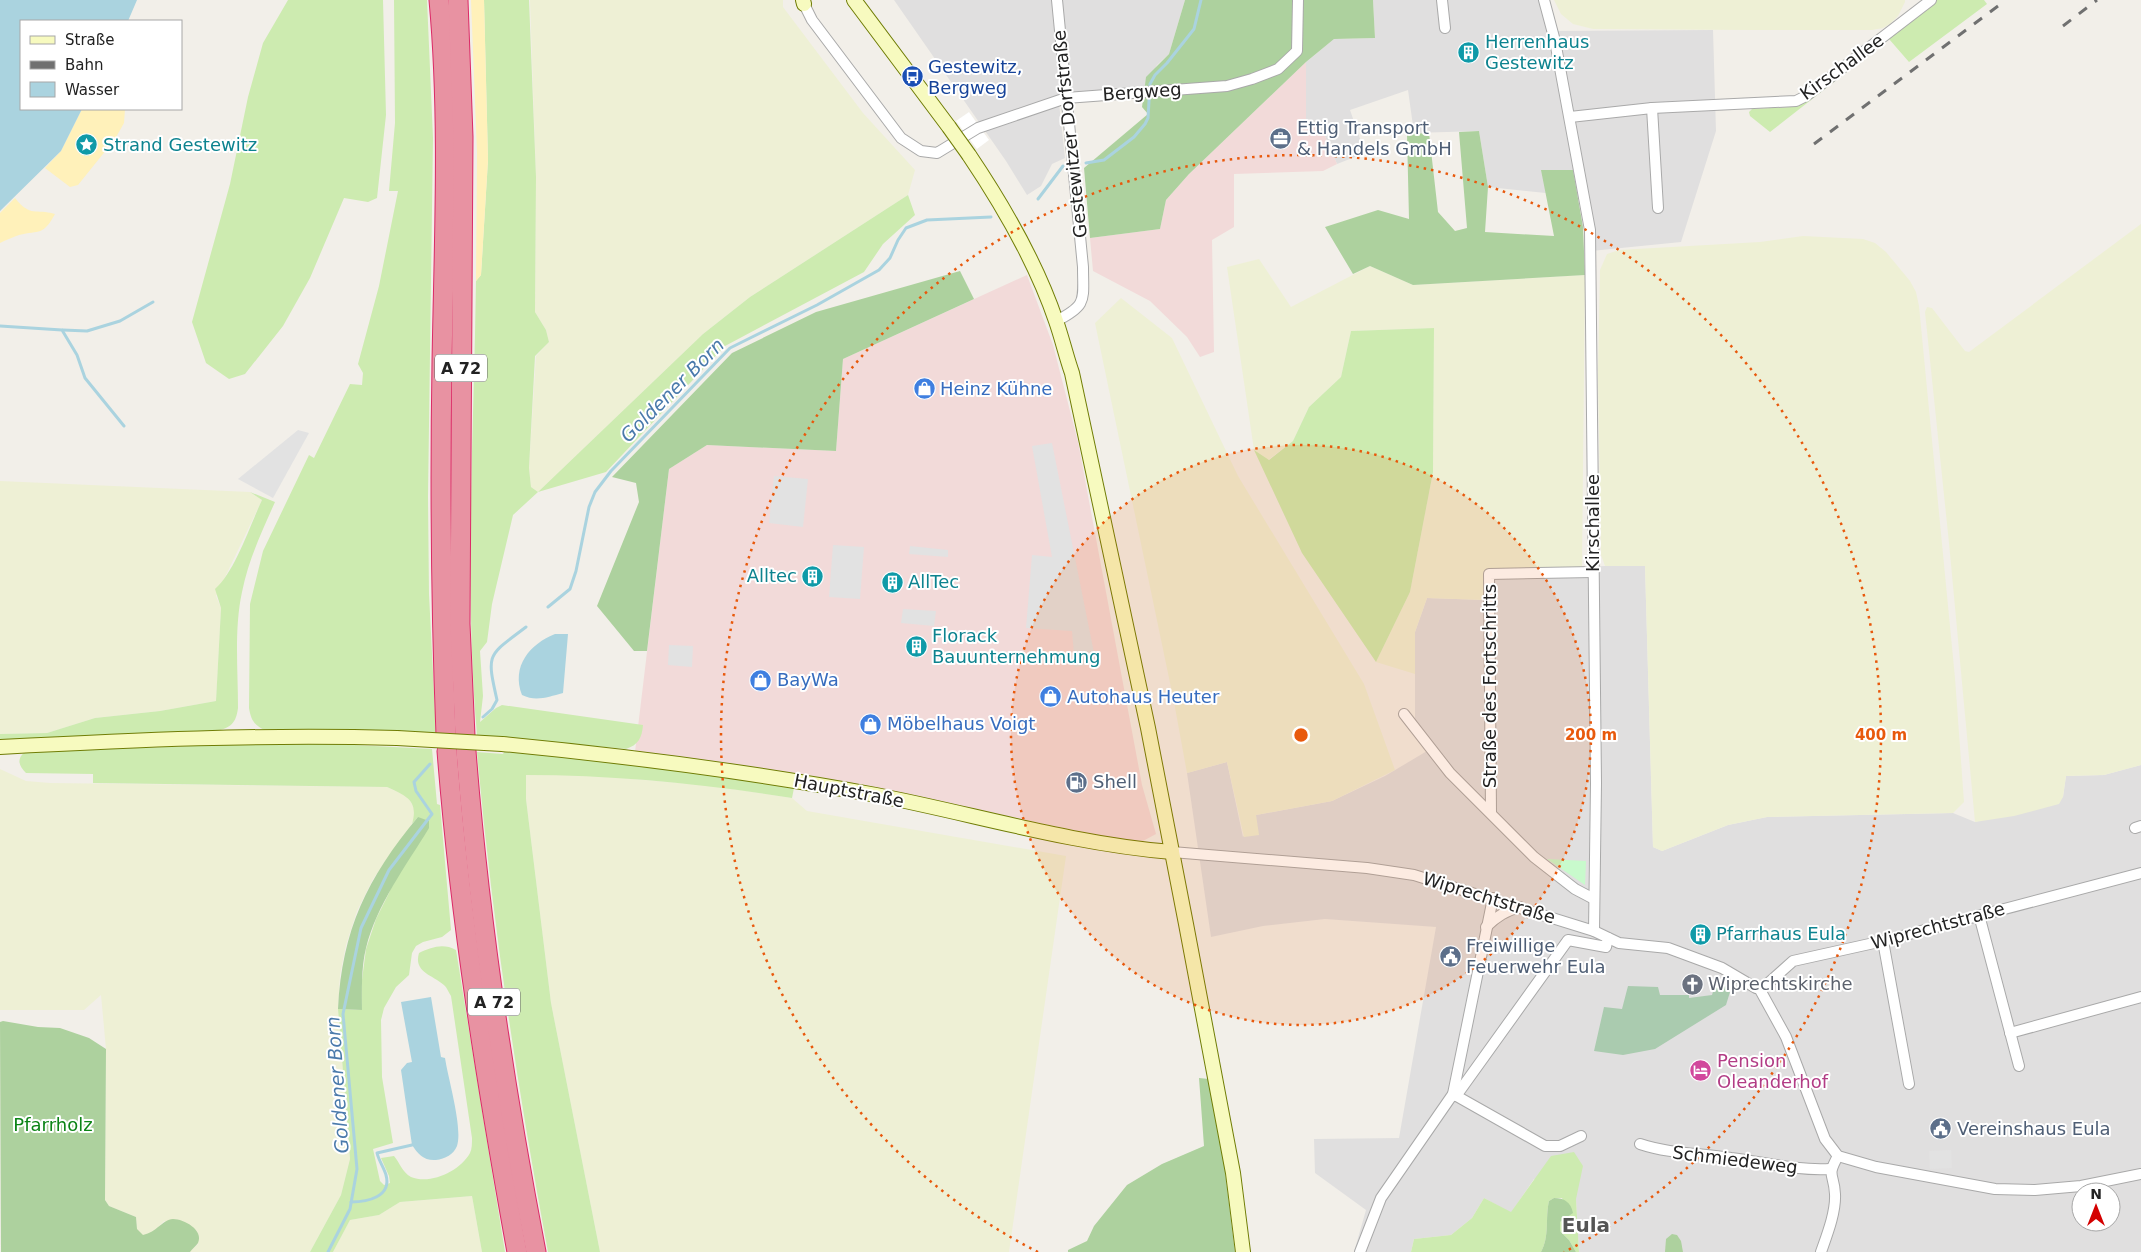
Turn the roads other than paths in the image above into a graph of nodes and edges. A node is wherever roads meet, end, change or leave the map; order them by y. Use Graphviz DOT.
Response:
graph roads {
  1 [pos="439,0"];
  2 [pos="458,0"];
  3 [pos="854,0"];
  4 [pos="1057,0"];
  5 [pos="1298,0"];
  6 [pos="1442,0"];
  7 [pos="1544,0"];
  8 [pos="1931,0"];
  9 [pos="804,2"];
  10 [pos="1444,28"];
  11 [pos="1066,98"];
  12 [pos="1652,108"];
  13 [pos="1570,116"];
  14 [pos="1658,208"];
  15 [pos="1056,321"];
  16 [pos="1594,572"];
  17 [pos="1404,714"];
  18 [pos="456,743"];
  19 [pos="0,748"];
  20 [pos="1491,812"];
  21 [pos="1172,852"];
  22 [pos="1194,853"];
  23 [pos="2141,873"];
  24 [pos="1493,898"];
  25 [pos="1594,899"];
  26 [pos="1521,907"];
  27 [pos="1979,915"];
  28 [pos="1486,928"];
  29 [pos="1594,931"];
  30 [pos="1608,938"];
  31 [pos="1883,941"];
  32 [pos="1759,988"];
  33 [pos="2141,997"];
  34 [pos="2010,1033"];
  35 [pos="2018,1066"];
  36 [pos="1909,1084"];
  37 [pos="1455,1095"];
  38 [pos="1581,1136"];
  39 [pos="1640,1144"];
  40 [pos="1838,1156"];
  41 [pos="1830,1169"];
  42 [pos="2141,1174"];
  43 [pos="517,1252"];
  44 [pos="536,1252"];
  45 [pos="1243,1252"];
  46 [pos="1360,1252"];
  47 [pos="1821,1252"];
  1 -- 18 [label="highway, A 72"];
  2 -- 18 [label="highway, A 72"];
  3 -- 15 [label="main road, bridge"];
  4 -- 11 [label="street, Gestewitzer Dorfstraße"];
  5 -- 11 [label="street, Bergweg"];
  6 -- 10 [label="street"];
  7 -- 13 [label="street, Kirschallee"];
  8 -- 12 [label="street, Kirschallee"];
  9 -- 11 [label="street, Bergweg"];
  11 -- 15 [label="street, Gestewitzer Dorfstraße"];
  12 -- 13 [label="street, Kirschallee"];
  12 -- 14 [label="street"];
  13 -- 16 [label="street, Kirschallee"];
  15 -- 21 [label="main road"];
  16 -- 20 [label="street, Straße des Fortschritts"];
  16 -- 25 [label="street, Kirschallee"];
  17 -- 20 [label="street, Straße des Fortschritts"];
  18 -- 43 [label="highway, A 72"];
  18 -- 44 [label="highway, A 72"];
  19 -- 21 [label="main road, Hauptstraße, bridge"];
  20 -- 25 [label="street, Straße des Fortschritts"];
  21 -- 22 [label="street, Hauptstraße"];
  21 -- 45 [label="main road"];
  22 -- 24 [label="street, Wiprechtstraße"];
  23 -- 27 [label="street, Wiprechtstraße"];
  24 -- 26 [label="street, Wiprechtstraße"];
  24 -- 28 [label="street"];
  25 -- 29 [label="street, Kirschallee"];
  26 -- 28 [label="street"];
  26 -- 29 [label="street, Wiprechtstraße"];
  27 -- 31 [label="street, Wiprechtstraße"];
  27 -- 34 [label="street"];
  28 -- 37 [label="street"];
  29 -- 30 [label="street, Wiprechtstraße"];
  30 -- 32 [label="street, Wiprechtstraße"];
  30 -- 37 [label="street"];
  31 -- 32 [label="street, Wiprechtstraße"];
  31 -- 36 [label="street"];
  32 -- 40 [label="street"];
  33 -- 34 [label="street"];
  34 -- 35 [label="street"];
  37 -- 38 [label="street"];
  37 -- 46 [label="street"];
  39 -- 41 [label="street, Schmiedeweg"];
  40 -- 41 [label="street"];
  40 -- 42 [label="street"];
  41 -- 47 [label="street"];
}
